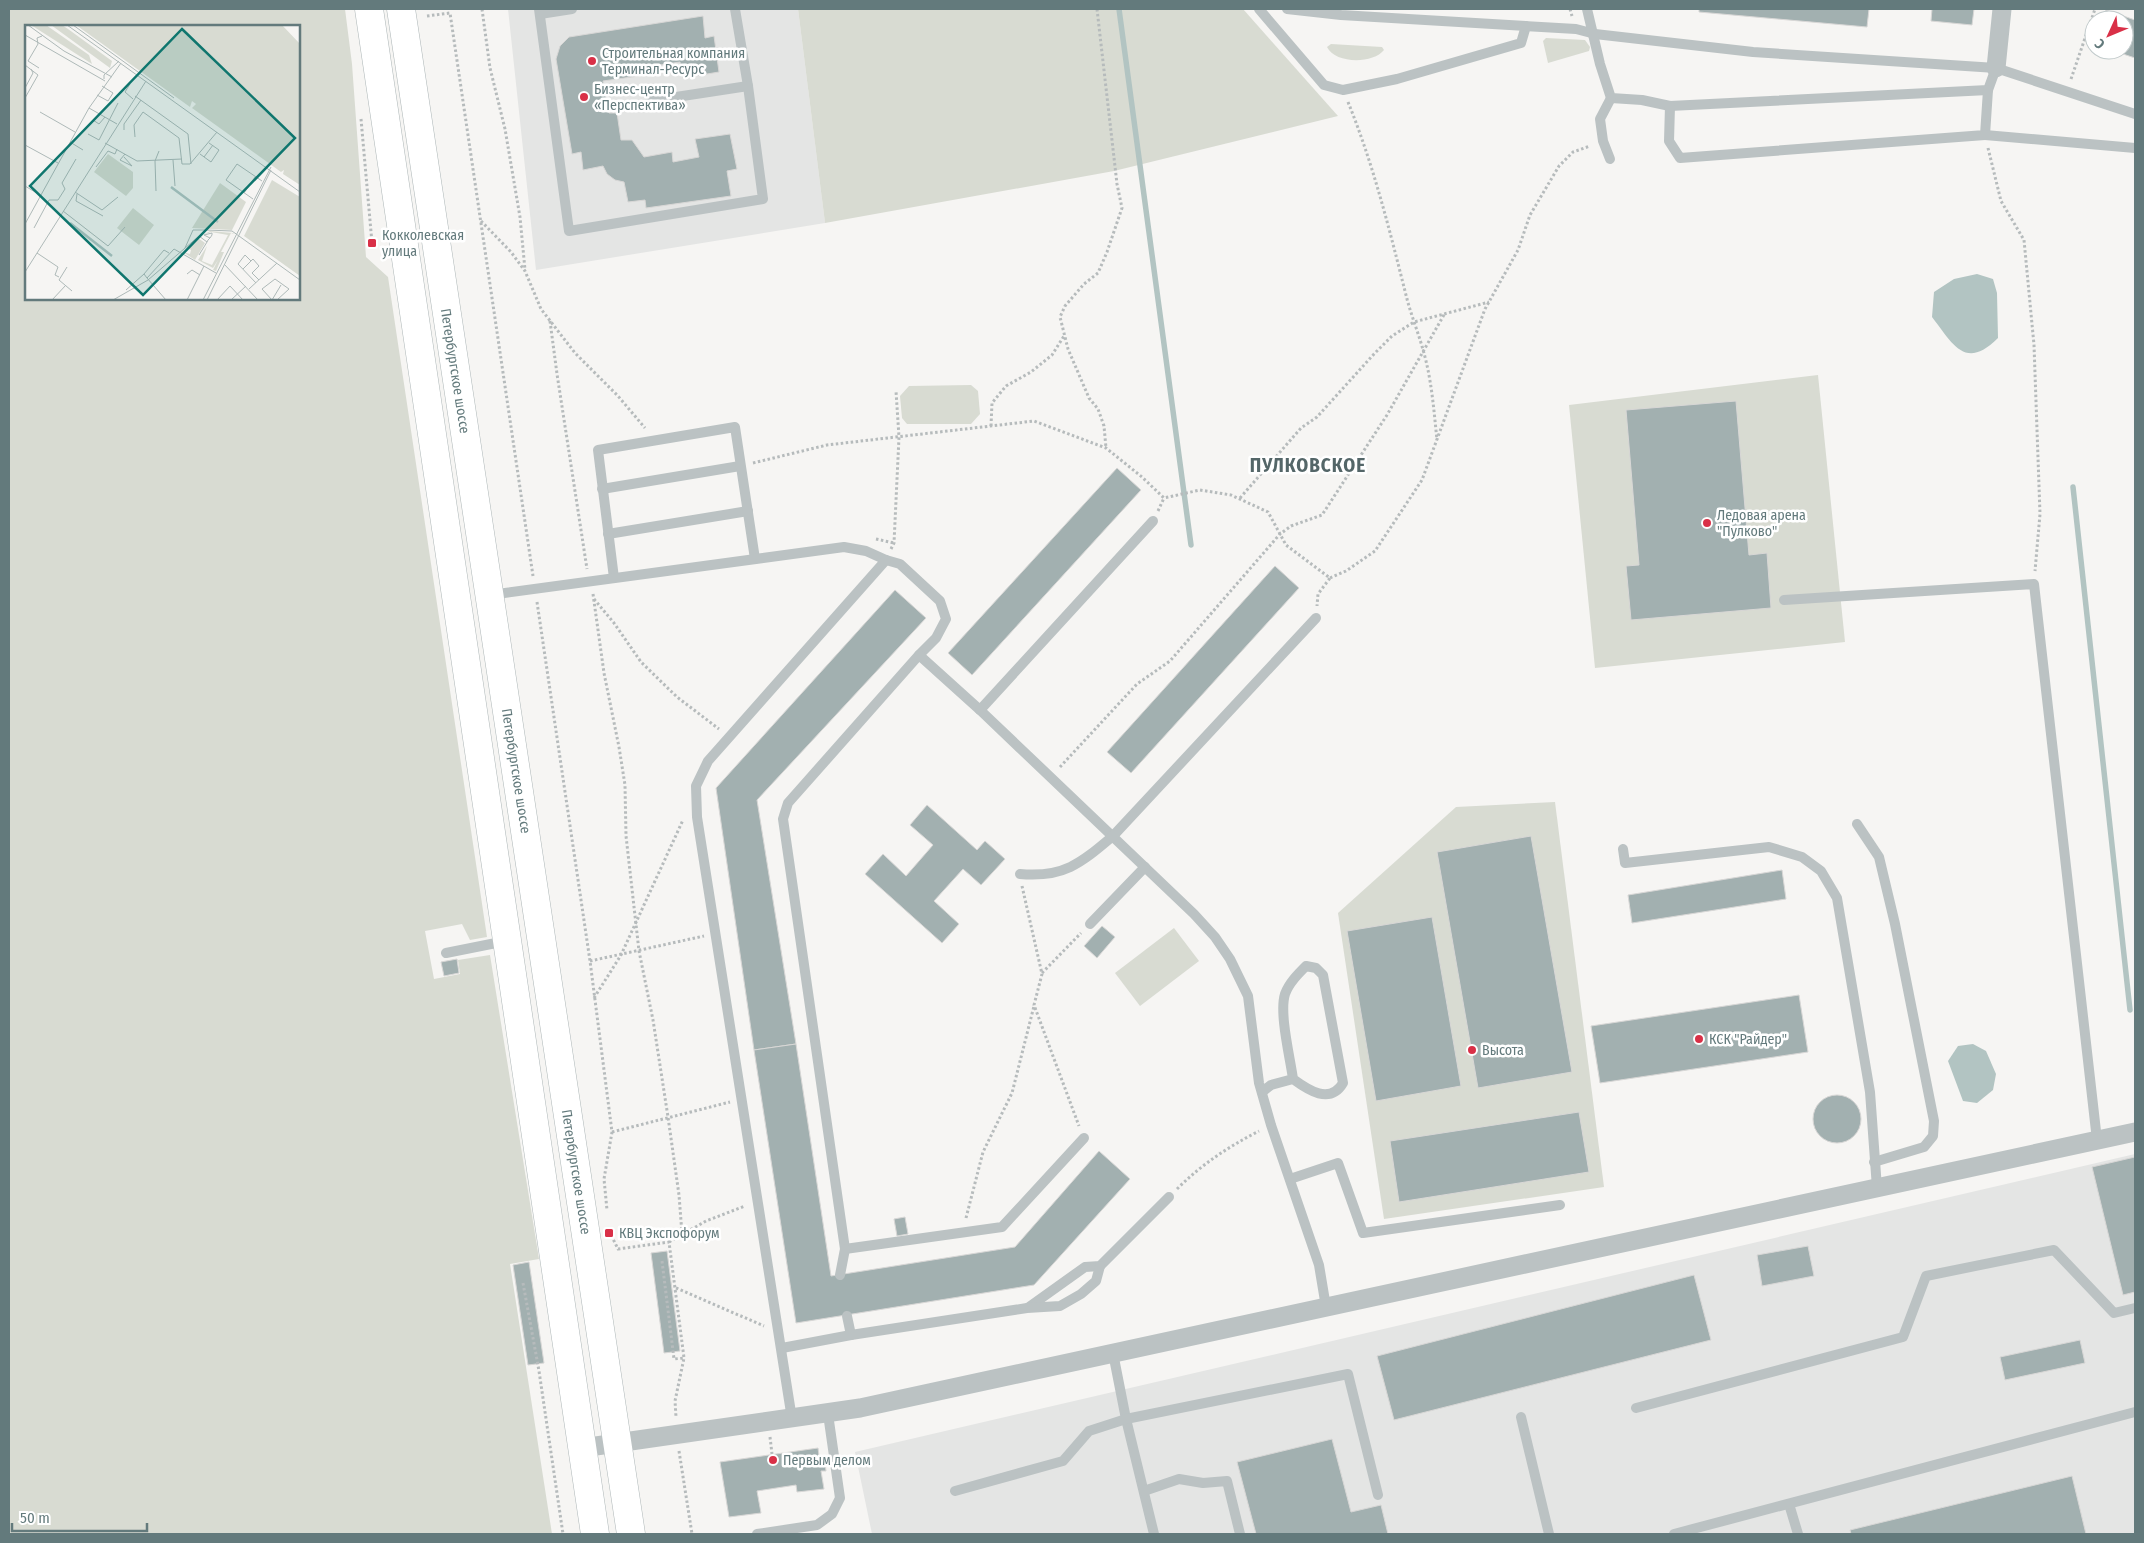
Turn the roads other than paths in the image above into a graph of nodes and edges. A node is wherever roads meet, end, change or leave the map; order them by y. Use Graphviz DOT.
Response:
graph roads {
  1 [pos="369,9"];
  2 [pos="401,9"];
  3 [pos="572,9"];
  4 [pos="735,9"];
  5 [pos="1258,9"];
  6 [pos="1287,9"];
  7 [pos="1587,9"];
  8 [pos="2002,9"];
  9 [pos="539,11"];
  10 [pos="1341,12"];
  11 [pos="1526,26"];
  12 [pos="1595,34"];
  13 [pos="1996,68"];
  14 [pos="748,86"];
  15 [pos="1988,90"];
  16 [pos="1611,98"];
  17 [pos="650,100"];
  18 [pos="1670,106"];
  19 [pos="2135,114"];
  20 [pos="1986,135"];
  21 [pos="2135,148"];
  22 [pos="1610,159"];
  23 [pos="744,465"];
  24 [pos="602,489"];
  25 [pos="748,510"];
  26 [pos="1153,522"];
  27 [pos="608,534"];
  28 [pos="756,558"];
  29 [pos="886,560"];
  30 [pos="614,578"];
  31 [pos="489,595"];
  32 [pos="1784,600"];
  33 [pos="1316,618"];
  34 [pos="919,655"];
  35 [pos="980,710"];
  36 [pos="1857,824"];
  37 [pos="1113,836"];
  38 [pos="1623,849"];
  39 [pos="1145,868"];
  40 [pos="1020,874"];
  41 [pos="1090,924"];
  42 [pos="507,941"];
  43 [pos="446,953"];
  44 [pos="1293,1079"];
  45 [pos="1262,1092"];
  46 [pos="2135,1132"];
  47 [pos="1084,1138"];
  48 [pos="2097,1140"];
  49 [pos="1874,1162"];
  50 [pos="1290,1179"];
  51 [pos="1877,1188"];
  52 [pos="1168,1197"];
  53 [pos="1560,1205"];
  54 [pos="845,1249"];
  55 [pos="1100,1266"];
  56 [pos="840,1275"];
  57 [pos="1326,1307"];
  58 [pos="1028,1308"];
  59 [pos="2135,1308"];
  60 [pos="847,1316"];
  61 [pos="851,1335"];
  62 [pos="782,1348"];
  63 [pos="1113,1353"];
  64 [pos="1636,1408"];
  65 [pos="2135,1412"];
  66 [pos="828,1414"];
  67 [pos="1521,1417"];
  68 [pos="792,1419"];
  69 [pos="1126,1420"];
  70 [pos="617,1443"];
  71 [pos="582,1448"];
  72 [pos="955,1491"];
  73 [pos="1144,1491"];
  74 [pos="1378,1495"];
  75 [pos="1789,1504"];
  76 [pos="595,1534"];
  77 [pos="631,1534"];
  78 [pos="757,1534"];
  79 [pos="1154,1534"];
  80 [pos="1240,1534"];
  81 [pos="1550,1534"];
  82 [pos="1674,1534"];
  83 [pos="1798,1534"];
  1 -- 42 [label="main road"];
  2 -- 31 [label="main road, Петербургское шоссе"];
  3 -- 9 [label="lane"];
  4 -- 14 [label="lane"];
  5 -- 11 [label="lane"];
  6 -- 10 [label="lane"];
  7 -- 12 [label="lane"];
  8 -- 13 [label="street"];
  9 -- 14 [label="lane"];
  10 -- 11 [label="lane"];
  11 -- 12 [label="lane"];
  12 -- 13 [label="lane"];
  12 -- 16 [label="lane"];
  13 -- 15 [label="lane"];
  13 -- 19 [label="lane"];
  14 -- 17 [label="lane"];
  15 -- 18 [label="lane"];
  15 -- 20 [label="lane"];
  16 -- 18 [label="lane"];
  16 -- 22 [label="lane"];
  18 -- 20 [label="lane"];
  20 -- 21 [label="lane"];
  23 -- 24 [label="lane"];
  23 -- 24 [label="lane"];
  23 -- 25 [label="lane"];
  24 -- 27 [label="lane"];
  25 -- 27 [label="lane"];
  25 -- 28 [label="lane"];
  26 -- 35 [label="lane"];
  27 -- 30 [label="lane"];
  28 -- 29 [label="lane"];
  28 -- 30 [label="lane"];
  29 -- 34 [label="lane"];
  29 -- 62 [label="lane"];
  30 -- 31 [label="lane"];
  31 -- 70 [label="main road, Петербургское шоссе"];
  32 -- 48 [label="lane"];
  33 -- 37 [label="lane"];
  34 -- 35 [label="lane"];
  34 -- 54 [label="lane"];
  35 -- 37 [label="lane"];
  36 -- 49 [label="lane"];
  37 -- 39 [label="lane"];
  37 -- 40 [label="lane"];
  38 -- 49 [label="lane"];
  39 -- 41 [label="lane"];
  39 -- 45 [label="lane"];
  42 -- 43 [label="lane"];
  42 -- 71 [label="main road"];
  44 -- 44 [label="lane"];
  44 -- 45 [label="lane"];
  45 -- 50 [label="lane"];
  46 -- 48 [label="street"];
  47 -- 54 [label="lane"];
  48 -- 51 [label="street"];
  49 -- 51 [label="lane"];
  50 -- 53 [label="lane"];
  50 -- 57 [label="lane"];
  51 -- 57 [label="street"];
  52 -- 55 [label="lane"];
  54 -- 56 [label="lane"];
  55 -- 58 [label="lane"];
  55 -- 58 [label="lane"];
  57 -- 63 [label="street"];
  58 -- 61 [label="lane"];
  59 -- 64 [label="lane"];
  60 -- 61 [label="lane"];
  61 -- 62 [label="lane"];
  62 -- 68 [label="lane"];
  63 -- 66 [label="street"];
  63 -- 69 [label="lane"];
  65 -- 75 [label="lane"];
  66 -- 68 [label="street"];
  66 -- 78 [label="lane"];
  67 -- 81 [label="lane"];
  68 -- 70 [label="street"];
  69 -- 72 [label="lane"];
  69 -- 73 [label="lane"];
  69 -- 74 [label="lane"];
  70 -- 71 [label="street"];
  70 -- 77 [label="main road, Петербургское шоссе"];
  71 -- 76 [label="main road"];
  73 -- 79 [label="lane"];
  73 -- 80 [label="lane"];
  75 -- 82 [label="lane"];
  75 -- 83 [label="lane"];
}
